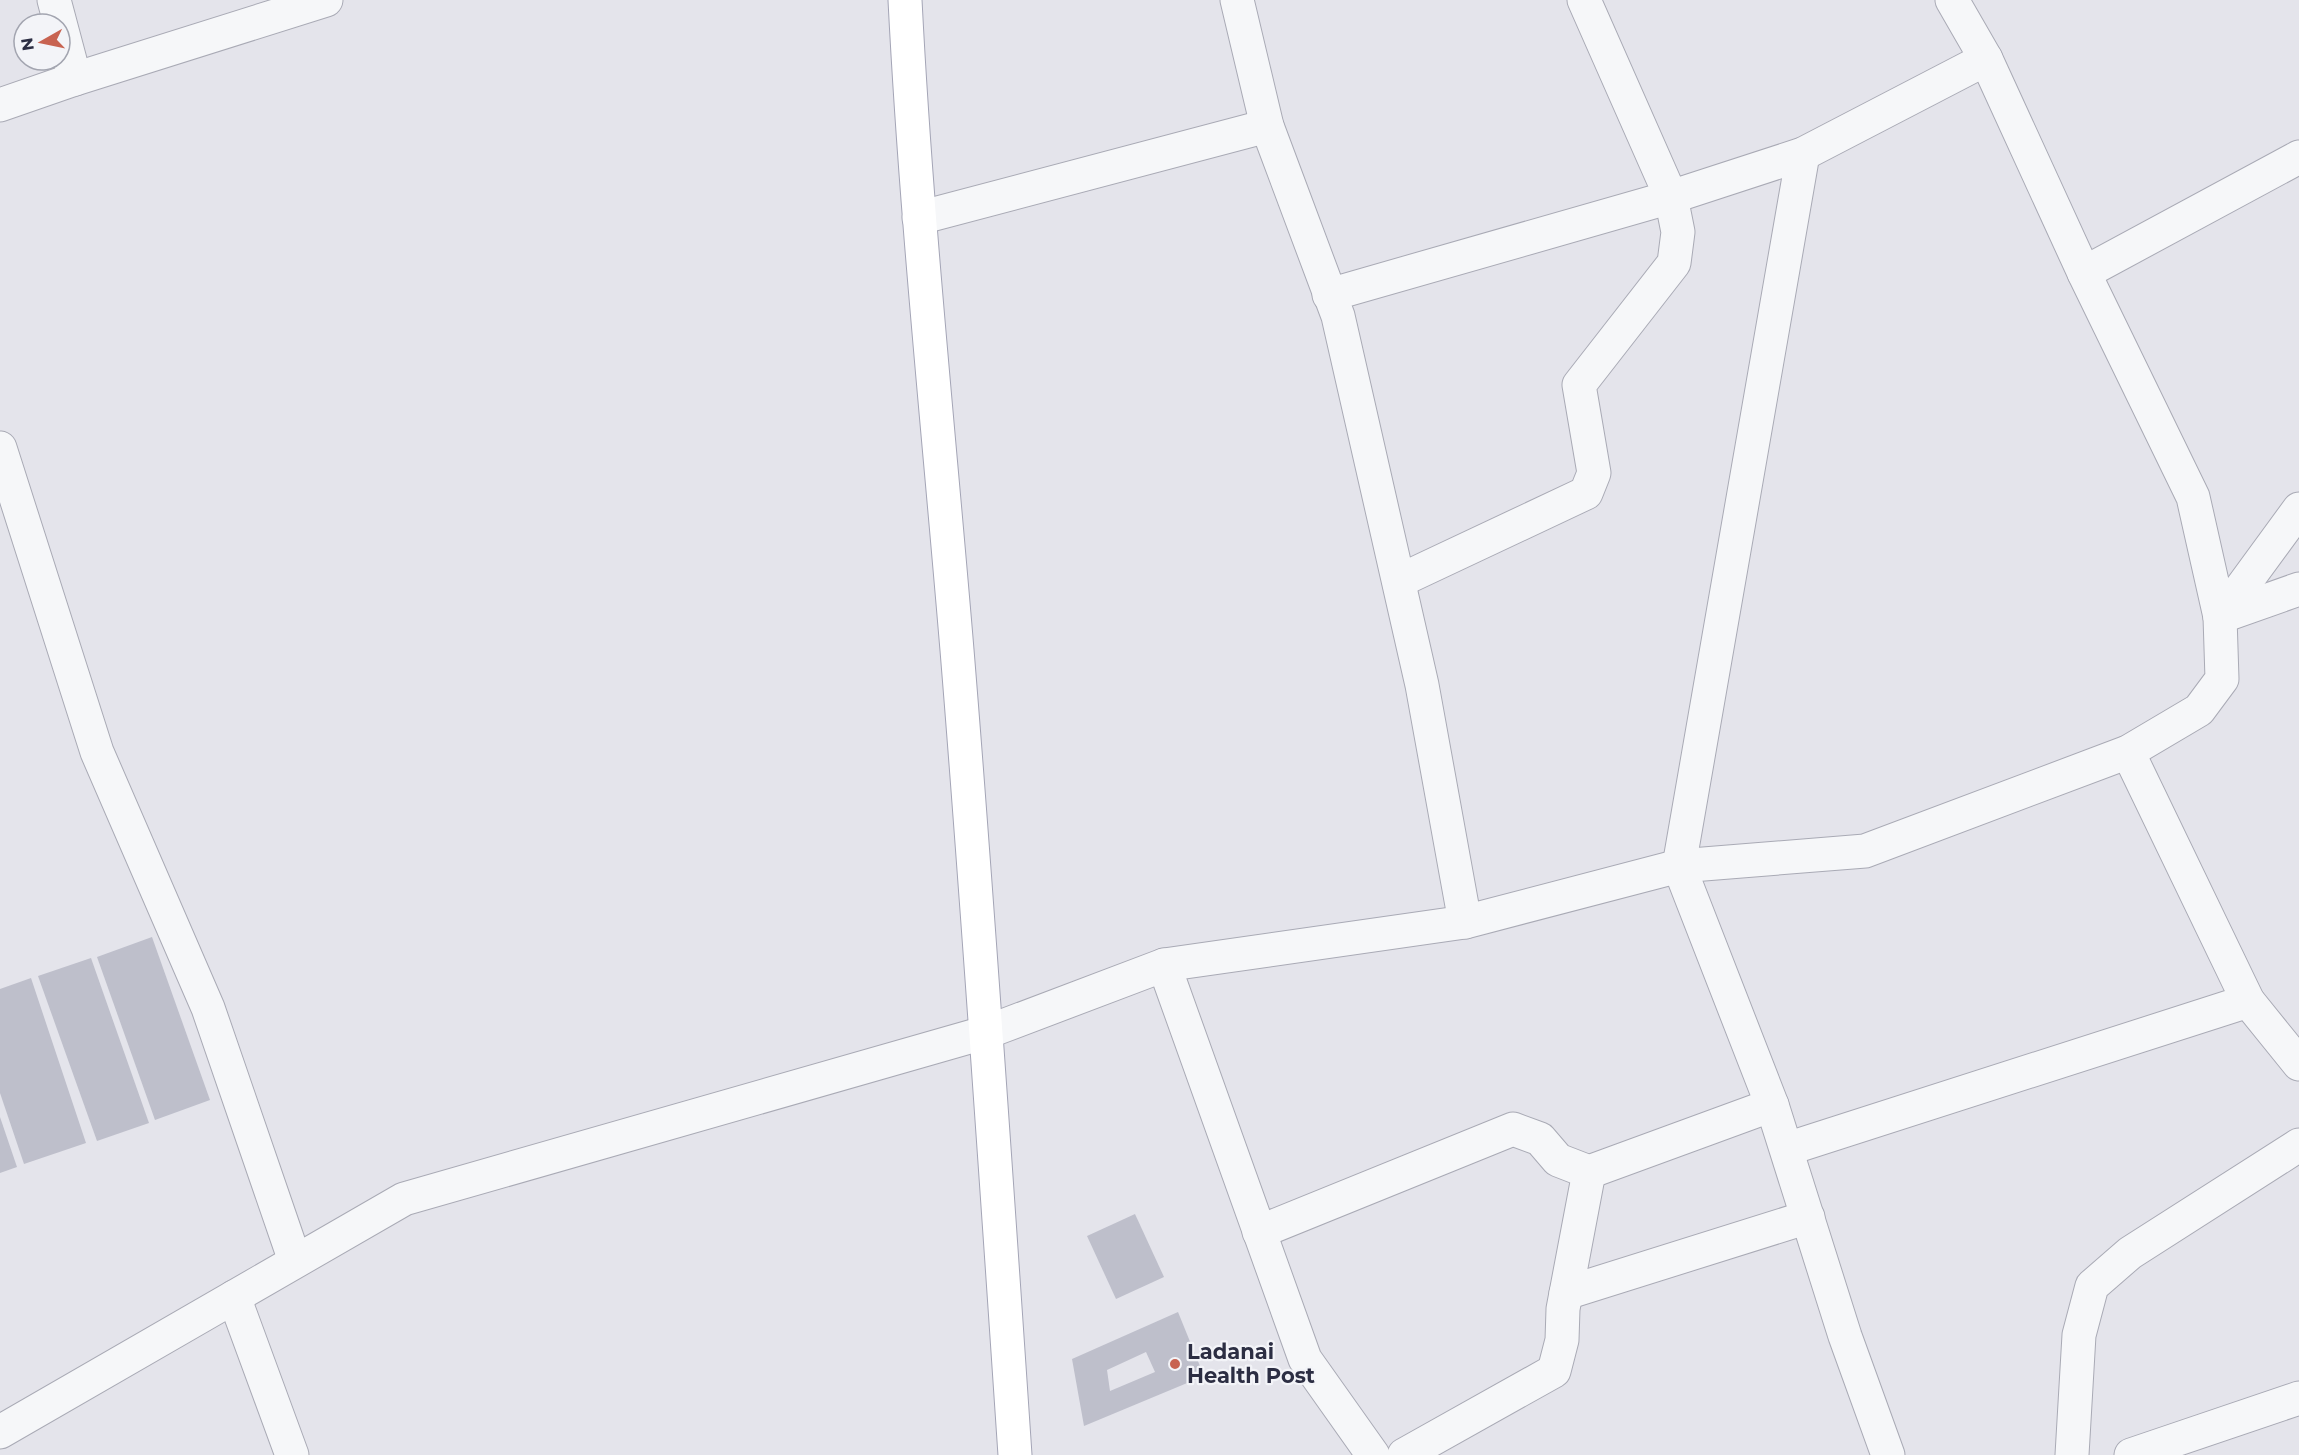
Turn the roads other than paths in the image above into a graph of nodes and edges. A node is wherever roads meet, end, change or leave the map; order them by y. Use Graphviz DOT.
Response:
graph roads {
  1 [pos="54,0"];
  2 [pos="326,0"];
  3 [pos="904,0"];
  4 [pos="1237,0"];
  5 [pos="1584,0"];
  6 [pos="1952,0"];
  7 [pos="1986,59"];
  8 [pos="75,79"];
  9 [pos="0,105"];
  10 [pos="1267,126"];
  11 [pos="1803,154"];
  12 [pos="2299,157"];
  13 [pos="1671,197"];
  14 [pos="919,218"];
  15 [pos="2084,273"];
  16 [pos="1329,295"];
  17 [pos="0,448"];
  18 [pos="2299,508"];
  19 [pos="1399,581"];
  20 [pos="2299,589"];
  21 [pos="2220,617"];
  22 [pos="2128,752"];
  23 [pos="1679,866"];
  24 [pos="1465,922"];
  25 [pos="1164,965"];
  26 [pos="2248,1001"];
  27 [pos="987,1032"];
  28 [pos="2293,1048"];
  29 [pos="1772,1105"];
  30 [pos="2299,1145"];
  31 [pos="1787,1149"];
  32 [pos="1589,1172"];
  33 [pos="1808,1217"];
  34 [pos="1259,1232"];
  35 [pos="295,1261"];
  36 [pos="1566,1293"];
  37 [pos="234,1297"];
  38 [pos="2299,1398"];
  39 [pos="0,1432"];
  40 [pos="292,1455"];
  41 [pos="1015,1455"];
  42 [pos="1373,1455"];
  43 [pos="1404,1455"];
  44 [pos="1888,1455"];
  45 [pos="2072,1455"];
  46 [pos="2131,1455"];
  1 -- 8 [label="street"];
  2 -- 8 [label="street"];
  3 -- 14 [label="main road"];
  4 -- 10 [label="street"];
  5 -- 13 [label="street"];
  6 -- 7 [label="street"];
  7 -- 11 [label="street"];
  7 -- 15 [label="street"];
  8 -- 9 [label="street"];
  10 -- 14 [label="street"];
  10 -- 16 [label="street"];
  11 -- 13 [label="street"];
  11 -- 23 [label="street"];
  12 -- 15 [label="street"];
  13 -- 16 [label="street"];
  13 -- 19 [label="street"];
  14 -- 27 [label="main road"];
  15 -- 21 [label="street"];
  16 -- 19 [label="street"];
  17 -- 35 [label="street"];
  18 -- 21 [label="street"];
  19 -- 24 [label="street"];
  20 -- 21 [label="street"];
  21 -- 22 [label="street"];
  22 -- 23 [label="street"];
  22 -- 26 [label="street"];
  23 -- 24 [label="street"];
  23 -- 29 [label="street"];
  24 -- 25 [label="street"];
  25 -- 27 [label="street"];
  25 -- 34 [label="street"];
  26 -- 28 [label="street"];
  26 -- 31 [label="street"];
  27 -- 35 [label="street"];
  27 -- 41 [label="main road"];
  29 -- 31 [label="street"];
  29 -- 32 [label="street"];
  30 -- 45 [label="street"];
  31 -- 33 [label="street"];
  32 -- 34 [label="street"];
  32 -- 36 [label="street"];
  33 -- 36 [label="street"];
  33 -- 44 [label="street"];
  34 -- 42 [label="street"];
  35 -- 37 [label="street"];
  36 -- 43 [label="street"];
  37 -- 39 [label="street"];
  37 -- 40 [label="street"];
  38 -- 46 [label="street"];
}
